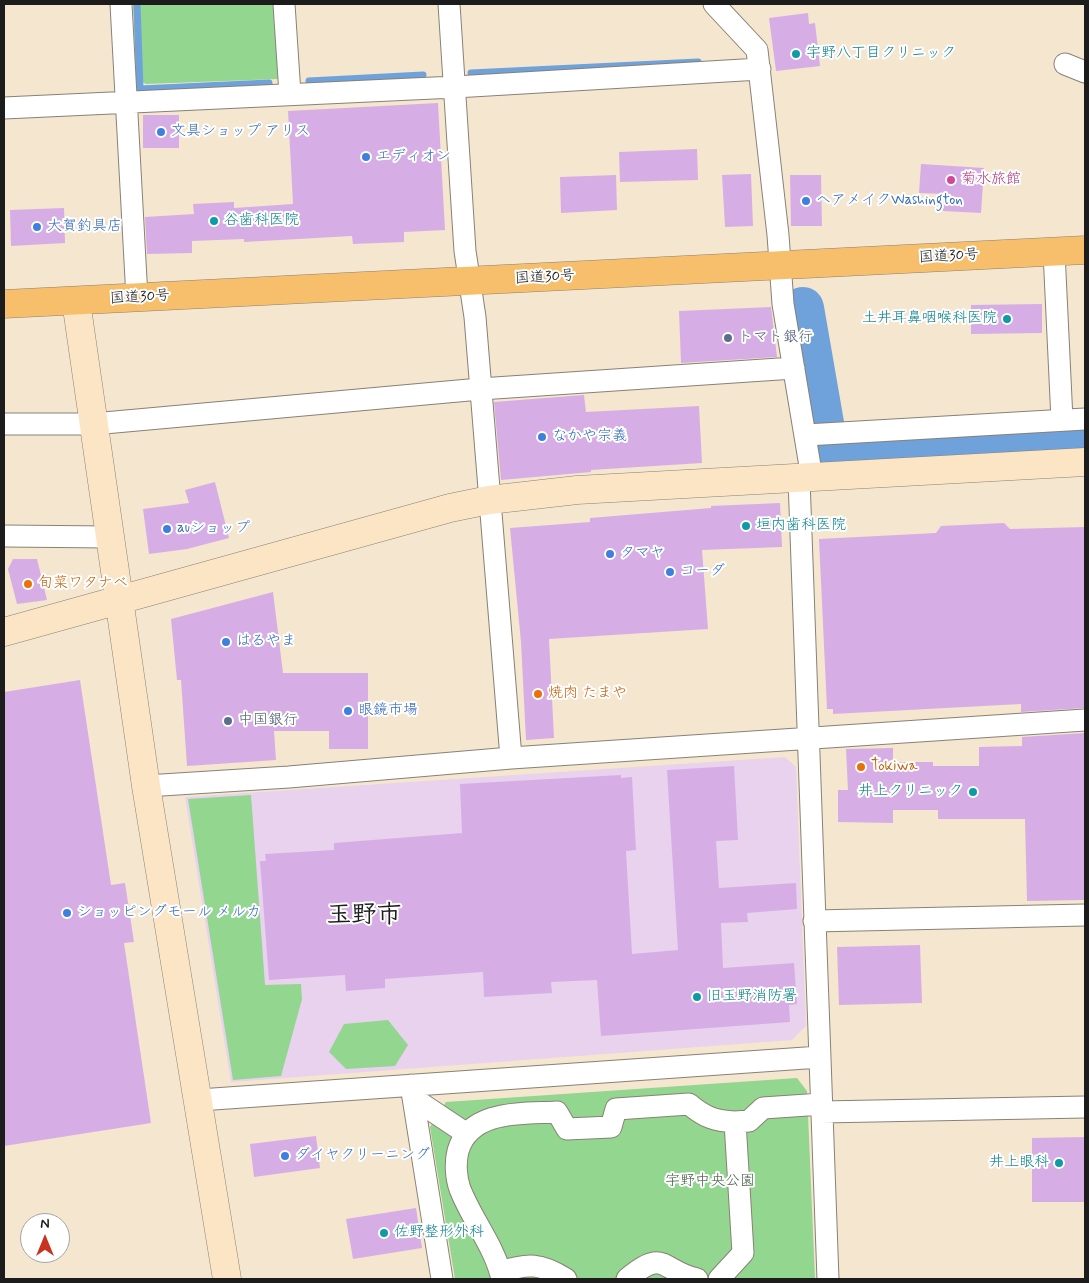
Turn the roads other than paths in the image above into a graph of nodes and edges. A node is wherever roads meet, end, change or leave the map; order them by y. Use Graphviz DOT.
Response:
graph roads {
  1 [pos="121,4"];
  2 [pos="284,4"];
  3 [pos="449,4"];
  4 [pos="714,4"];
  5 [pos="1065,64"];
  6 [pos="760,69"];
  7 [pos="1085,72"];
  8 [pos="455,86"];
  9 [pos="290,94"];
  10 [pos="126,102"];
  11 [pos="4,108"];
  12 [pos="1085,250"];
  13 [pos="1054,252"];
  14 [pos="781,265"];
  15 [pos="470,282"];
  16 [pos="138,298"];
  17 [pos="76,301"];
  18 [pos="4,304"];
  19 [pos="794,368"];
  20 [pos="480,389"];
  21 [pos="1085,418"];
  22 [pos="1062,420"];
  23 [pos="4,424"];
  24 [pos="93,424"];
  25 [pos="818,434"];
  26 [pos="1085,462"];
  27 [pos="806,478"];
  28 [pos="490,500"];
  29 [pos="4,536"];
  30 [pos="110,537"];
  31 [pos="119,601"];
  32 [pos="4,632"];
  33 [pos="1085,720"];
  34 [pos="807,739"];
  35 [pos="511,758"];
  36 [pos="146,786"];
  37 [pos="1085,915"];
  38 [pos="814,921"];
  39 [pos="820,1057"];
  40 [pos="412,1092"];
  41 [pos="199,1100"];
  42 [pos="1085,1107"];
  43 [pos="822,1108"];
  44 [pos="734,1122"];
  45 [pos="467,1134"];
  46 [pos="501,1275"];
  47 [pos="228,1279"];
  48 [pos="442,1279"];
  49 [pos="566,1279"];
  50 [pos="627,1279"];
  51 [pos="697,1279"];
  52 [pos="719,1279"];
  53 [pos="828,1279"];
  1 -- 10 [label="street"];
  2 -- 9 [label="street"];
  3 -- 8 [label="street"];
  4 -- 6 [label="street"];
  5 -- 7 [label="street"];
  6 -- 8 [label="street"];
  6 -- 14 [label="street"];
  8 -- 9 [label="street"];
  8 -- 15 [label="street"];
  9 -- 10 [label="street"];
  10 -- 11 [label="street"];
  10 -- 16 [label="street"];
  12 -- 13 [label="highway, 国道30号"];
  13 -- 14 [label="highway, 国道30号"];
  13 -- 22 [label="street"];
  14 -- 15 [label="highway, 国道30号"];
  14 -- 19 [label="street"];
  15 -- 16 [label="highway, 国道30号"];
  15 -- 20 [label="street"];
  16 -- 17 [label="highway, 国道30号"];
  17 -- 18 [label="highway, 国道30号"];
  17 -- 24 [label="street"];
  19 -- 20 [label="street"];
  19 -- 25 [label="street"];
  20 -- 24 [label="street"];
  20 -- 28 [label="street"];
  21 -- 22 [label="street"];
  22 -- 25 [label="street"];
  23 -- 24 [label="street"];
  24 -- 30 [label="street"];
  25 -- 27 [label="street"];
  26 -- 27 [label="street"];
  27 -- 28 [label="street"];
  27 -- 34 [label="street"];
  28 -- 31 [label="street"];
  28 -- 35 [label="street"];
  29 -- 30 [label="street"];
  30 -- 31 [label="street"];
  31 -- 32 [label="street"];
  31 -- 36 [label="street"];
  33 -- 34 [label="street"];
  34 -- 35 [label="street"];
  34 -- 38 [label="street"];
  35 -- 36 [label="street"];
  36 -- 41 [label="street"];
  37 -- 38 [label="street"];
  38 -- 39 [label="street"];
  39 -- 40 [label="street"];
  39 -- 43 [label="street"];
  40 -- 41 [label="street"];
  40 -- 45 [label="street"];
  40 -- 48 [label="street"];
  41 -- 47 [label="street"];
  42 -- 43 [label="street"];
  43 -- 44 [label="street"];
  43 -- 53 [label="street"];
  44 -- 45 [label="street"];
  44 -- 52 [label="street"];
  45 -- 46 [label="street"];
  46 -- 49 [label="street"];
  50 -- 51 [label="street"];
}
